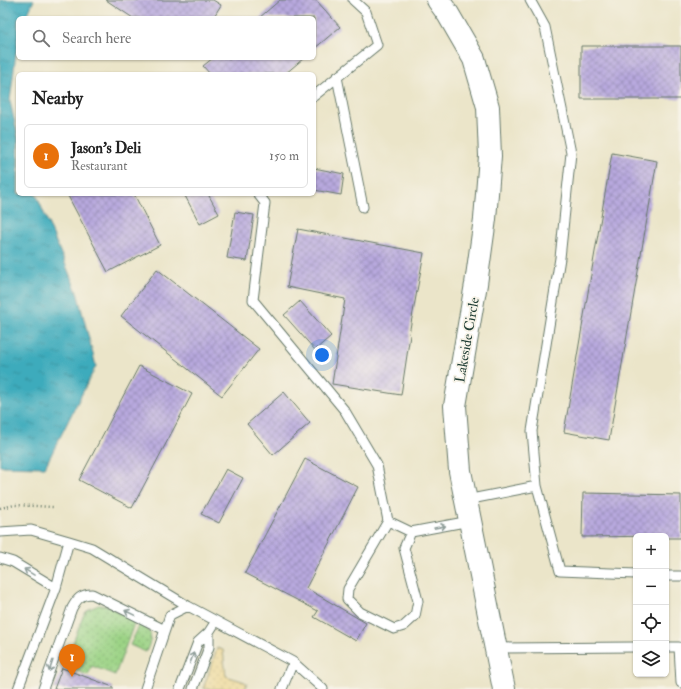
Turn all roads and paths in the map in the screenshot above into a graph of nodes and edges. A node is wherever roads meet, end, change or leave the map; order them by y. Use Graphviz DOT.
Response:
graph roads {
  1 [pos="353,0"];
  2 [pos="438,0"];
  3 [pos="530,0"];
  4 [pos="337,77"];
  5 [pos="316,94"];
  6 [pos="260,196"];
  7 [pos="363,207"];
  8 [pos="537,486"];
  9 [pos="54,507"];
  10 [pos="0,508"];
  11 [pos="468,511"];
  12 [pos="388,521"];
  13 [pos="0,532"];
  14 [pos="411,532"];
  15 [pos="70,541"];
  16 [pos="0,558"];
  17 [pos="633,574"];
  18 [pos="669,576"];
  19 [pos="681,576"];
  20 [pos="56,588"];
  21 [pos="188,606"];
  22 [pos="216,621"];
  23 [pos="165,630"];
  24 [pos="209,632"];
  25 [pos="633,647"];
  26 [pos="669,647"];
  27 [pos="680,647"];
  28 [pos="496,648"];
  29 [pos="293,662"];
  30 [pos="681,683"];
  31 [pos="18,689"];
  32 [pos="43,689"];
  33 [pos="144,689"];
  34 [pos="180,689"];
  35 [pos="193,689"];
  36 [pos="282,689"];
  37 [pos="323,689"];
  38 [pos="504,689"];
  1 -- 4 [label="lane"];
  2 -- 11 [label="street, Lakeside Circle"];
  3 -- 8 [label="lane"];
  4 -- 5 [label="lane"];
  4 -- 7 [label="lane"];
  6 -- 12 [label="lane"];
  8 -- 11 [label="lane"];
  8 -- 17 [label="lane"];
  9 -- 10 [label="path"];
  14 -- 11 [label="lane, one-way"];
  11 -- 28 [label="street, Lakeside Circle"];
  12 -- 14 [label="lane"];
  12 -- 14 [label="lane"];
  13 -- 15 [label="lane"];
  15 -- 20 [label="lane"];
  15 -- 21 [label="lane"];
  20 -- 16 [label="lane, one-way"];
  18 -- 19 [label="lane"];
  20 -- 31 [label="lane"];
  21 -- 22 [label="lane"];
  21 -- 23 [label="lane"];
  22 -- 24 [label="lane"];
  22 -- 29 [label="lane"];
  23 -- 32 [label="lane, one-way"];
  23 -- 33 [label="lane"];
  34 -- 24 [label="lane, one-way"];
  24 -- 35 [label="lane"];
  25 -- 28 [label="lane"];
  26 -- 27 [label="lane"];
  27 -- 30 [label="lane"];
  28 -- 38 [label="street, Lakeside Circle"];
  29 -- 36 [label="lane"];
  29 -- 37 [label="lane"];
}
